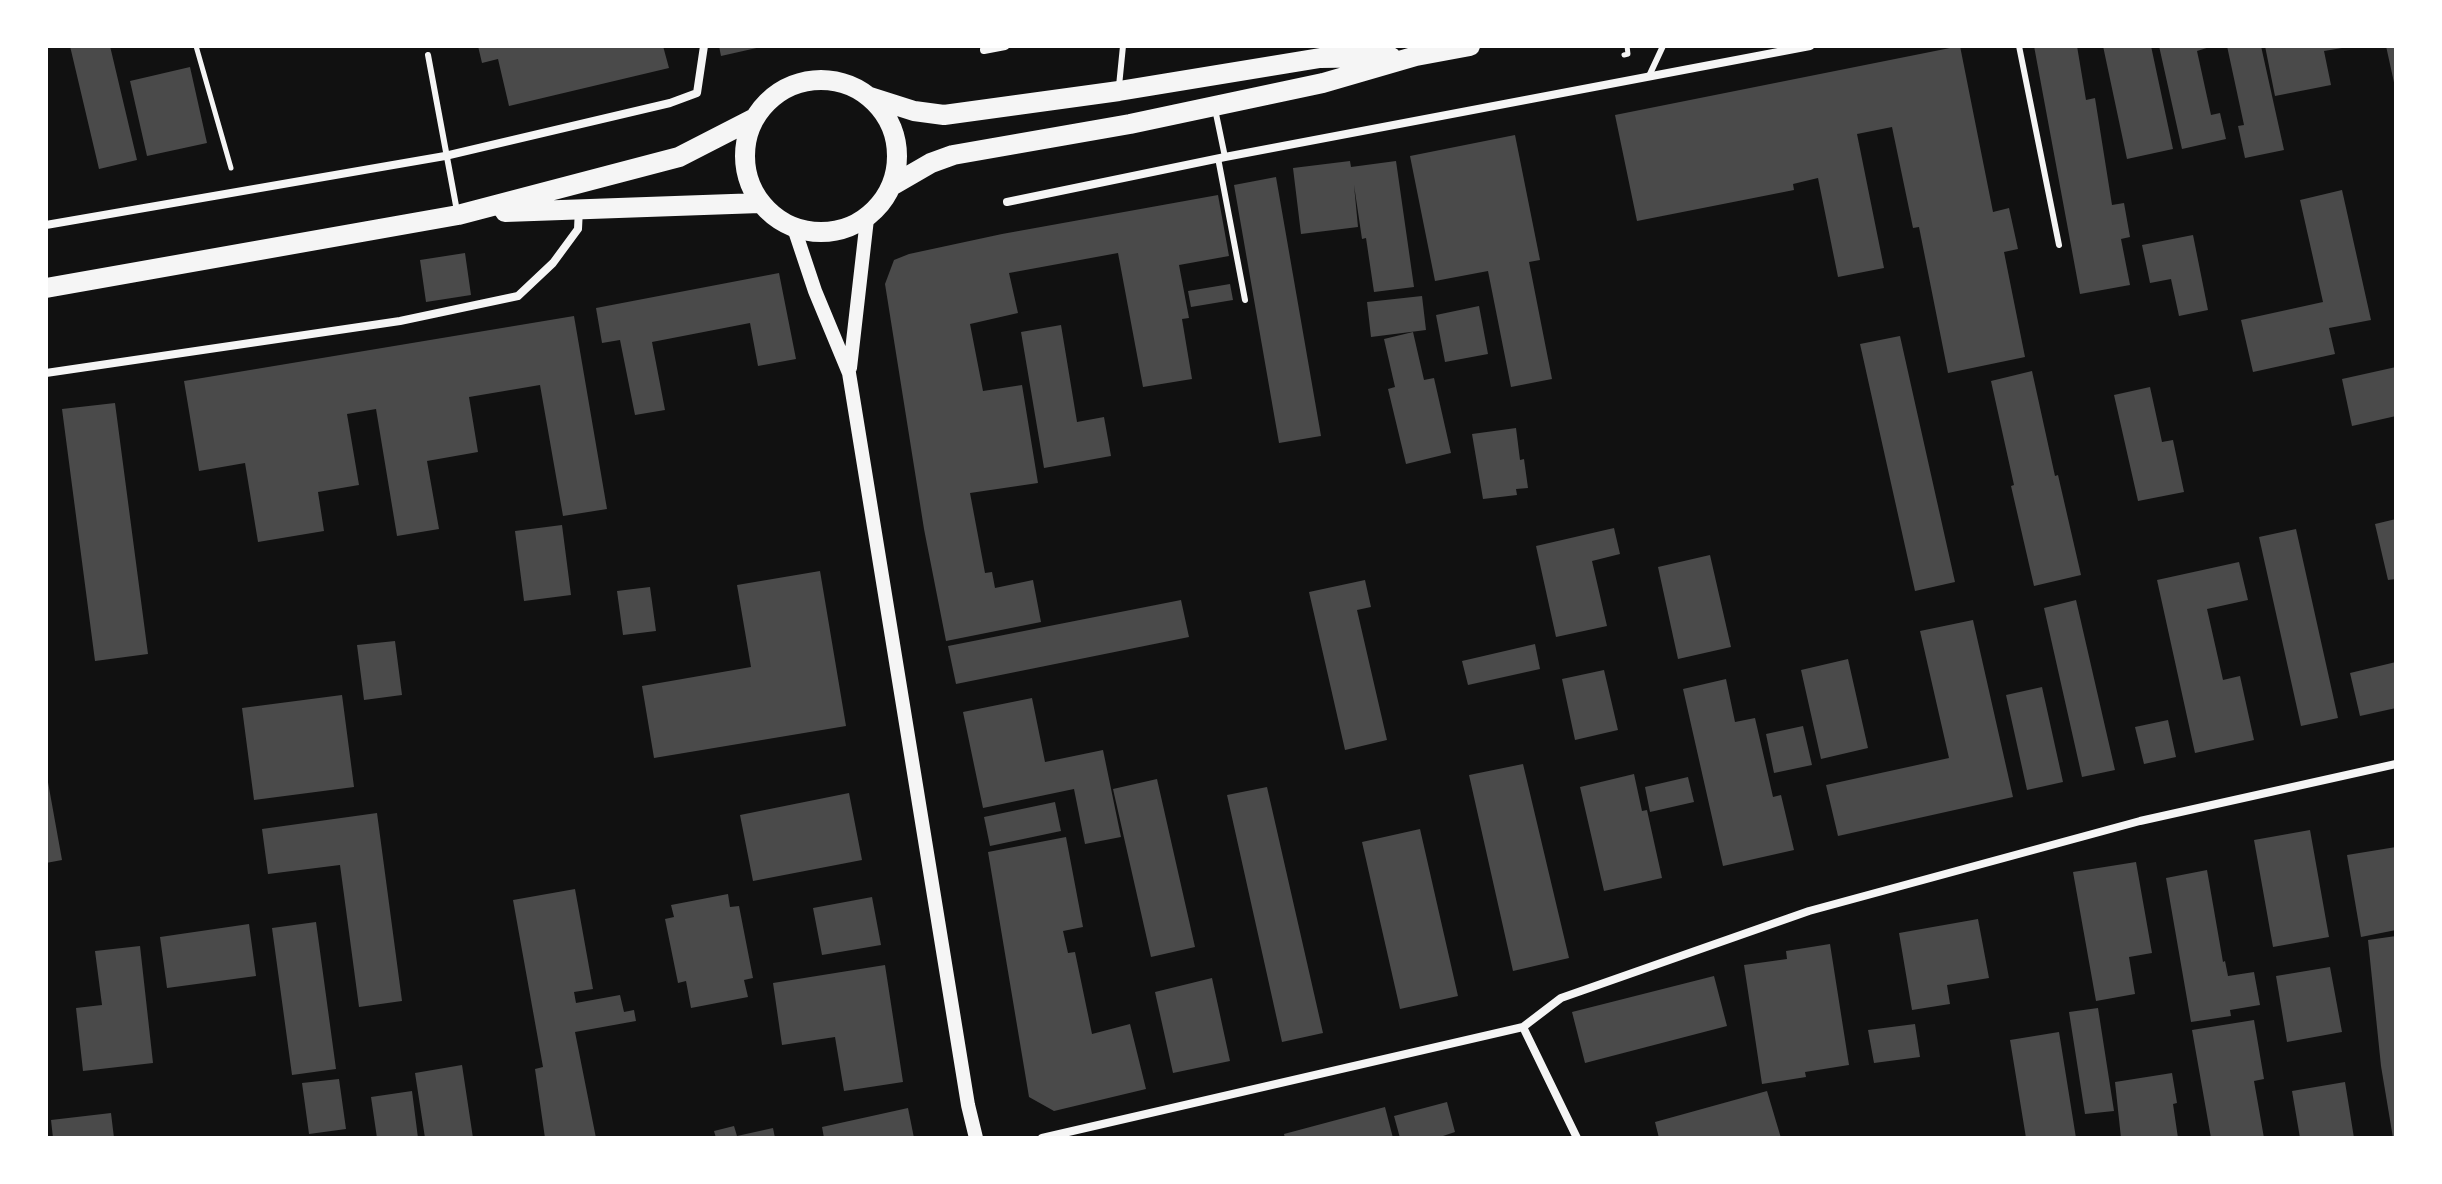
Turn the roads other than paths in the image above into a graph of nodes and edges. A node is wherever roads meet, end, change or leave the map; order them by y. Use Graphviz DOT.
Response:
graph roads {
  1 [pos="704,46"];
  2 [pos="1005,46"];
  3 [pos="1123,46"];
  4 [pos="1470,46"];
  5 [pos="1663,46"];
  6 [pos="1810,46"];
  7 [pos="2019,46"];
  8 [pos="984,50"];
  9 [pos="428,55"];
  10 [pos="1416,56"];
  11 [pos="1649,76"];
  12 [pos="1119,91"];
  13 [pos="870,97"];
  14 [pos="1214,105"];
  15 [pos="755,118"];
  16 [pos="445,156"];
  17 [pos="1221,158"];
  18 [pos="893,185"];
  19 [pos="1007,202"];
  20 [pos="760,203"];
  21 [pos="579,208"];
  22 [pos="458,215"];
  23 [pos="867,219"];
  24 [pos="46,225"];
  25 [pos="794,228"];
  26 [pos="2059,245"];
  27 [pos="46,288"];
  28 [pos="1245,300"];
  29 [pos="46,373"];
  30 [pos="849,373"];
  31 [pos="2396,764"];
  32 [pos="1523,1027"];
  33 [pos="976,1138"];
  34 [pos="1042,1138"];
  35 [pos="1577,1138"];
  1 -- 16 [label="street"];
  2 -- 8 [label="street"];
  3 -- 12 [label="lane"];
  4 -- 10 [label="main road"];
  5 -- 11 [label="lane"];
  6 -- 11 [label="street"];
  7 -- 26 [label="lane"];
  9 -- 16 [label="lane"];
  10 -- 12 [label="main road"];
  10 -- 14 [label="main road"];
  11 -- 17 [label="street"];
  12 -- 13 [label="main road"];
  13 -- 15 [label="main road"];
  13 -- 18 [label="main road"];
  14 -- 17 [label="lane"];
  14 -- 18 [label="main road"];
  15 -- 20 [label="main road"];
  15 -- 22 [label="main road"];
  16 -- 22 [label="lane"];
  16 -- 24 [label="street"];
  17 -- 19 [label="street"];
  17 -- 28 [label="lane"];
  18 -- 23 [label="main road"];
  20 -- 21 [label="main road"];
  20 -- 25 [label="main road"];
  21 -- 22 [label="main road"];
  21 -- 29 [label="street"];
  22 -- 27 [label="main road"];
  23 -- 25 [label="main road"];
  23 -- 30 [label="street"];
  25 -- 30 [label="street"];
  30 -- 33 [label="street"];
  31 -- 32 [label="street"];
  32 -- 34 [label="street"];
  32 -- 35 [label="street"];
}
